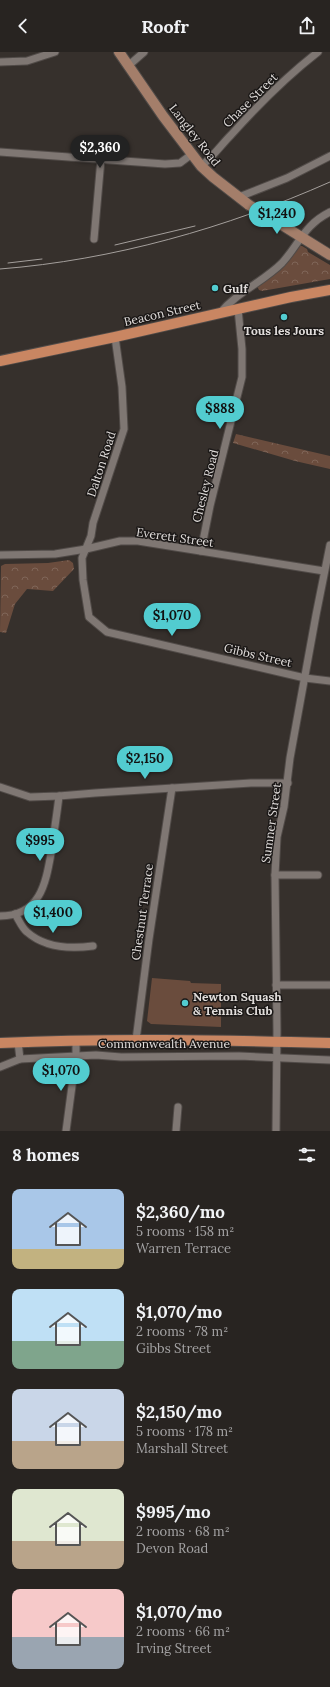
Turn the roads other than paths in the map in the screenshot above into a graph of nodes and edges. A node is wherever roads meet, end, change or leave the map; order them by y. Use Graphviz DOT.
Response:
graph roads {
  1 [pos="55,52"];
  2 [pos="119,52"];
  3 [pos="144,52"];
  4 [pos="318,52"];
  5 [pos="0,62"];
  6 [pos="128,66"];
  7 [pos="0,152"];
  8 [pos="192,154"];
  9 [pos="330,156"];
  10 [pos="100,159"];
  11 [pos="201,166"];
  12 [pos="239,197"];
  13 [pos="330,212"];
  14 [pos="301,237"];
  15 [pos="94,239"];
  16 [pos="330,255"];
  17 [pos="330,290"];
  18 [pos="238,309"];
  19 [pos="220,313"];
  20 [pos="115,337"];
  21 [pos="0,361"];
  22 [pos="330,545"];
  23 [pos="86,549"];
  24 [pos="201,551"];
  25 [pos="0,555"];
  26 [pos="324,571"];
  27 [pos="305,678"];
  28 [pos="330,681"];
  29 [pos="288,783"];
  30 [pos="0,787"];
  31 [pos="172,788"];
  32 [pos="59,796"];
  33 [pos="274,875"];
  34 [pos="318,875"];
  35 [pos="15,914"];
  36 [pos="0,916"];
  37 [pos="93,946"];
  38 [pos="276,985"];
  39 [pos="330,985"];
  40 [pos="76,1040"];
  41 [pos="136,1040"];
  42 [pos="18,1042"];
  43 [pos="276,1042"];
  44 [pos="0,1043"];
  45 [pos="330,1043"];
  46 [pos="76,1056"];
  47 [pos="276,1058"];
  48 [pos="20,1059"];
  49 [pos="330,1060"];
  50 [pos="0,1067"];
  51 [pos="178,1107"];
  52 [pos="66,1131"];
  53 [pos="176,1131"];
  54 [pos="276,1131"];
  1 -- 5 [label="street"];
  2 -- 6 [label="street, Langley Road"];
  3 -- 6 [label="street"];
  4 -- 11 [label="street, Chase Street"];
  6 -- 8 [label="street, Langley Road"];
  7 -- 10 [label="street"];
  8 -- 10 [label="street"];
  8 -- 11 [label="street, Langley Road"];
  9 -- 12 [label="street"];
  10 -- 15 [label="street"];
  11 -- 12 [label="street, Langley Road"];
  12 -- 14 [label="street, Langley Road, bridge"];
  13 -- 14 [label="street"];
  14 -- 16 [label="street, Langley Road"];
  14 -- 19 [label="street"];
  17 -- 18 [label="main road, Beacon Street"];
  18 -- 19 [label="main road, Beacon Street"];
  18 -- 24 [label="street, Chesley Road"];
  19 -- 20 [label="main road, Beacon Street"];
  20 -- 21 [label="main road, Beacon Street"];
  20 -- 23 [label="street, Dalton Road"];
  22 -- 26 [label="street, Sumner Street"];
  23 -- 24 [label="street, Everett Street"];
  23 -- 25 [label="street, Everett Street"];
  23 -- 27 [label="street, Gibbs Street"];
  24 -- 26 [label="street, Everett Street"];
  26 -- 27 [label="street, Sumner Street"];
  27 -- 28 [label="street, Gibbs Street"];
  27 -- 29 [label="street, Sumner Street"];
  29 -- 31 [label="street"];
  29 -- 33 [label="street, Sumner Street"];
  30 -- 32 [label="street"];
  31 -- 32 [label="street"];
  31 -- 41 [label="street, Chestnut Terrace"];
  32 -- 35 [label="street"];
  33 -- 34 [label="street"];
  33 -- 38 [label="street, Sumner Street"];
  35 -- 36 [label="street"];
  35 -- 37 [label="street"];
  38 -- 39 [label="street"];
  38 -- 43 [label="street, Sumner Street"];
  40 -- 41 [label="main road, Commonwealth Avenue"];
  40 -- 42 [label="main road, Commonwealth Avenue"];
  40 -- 46 [label="street"];
  41 -- 43 [label="main road, Commonwealth Avenue"];
  42 -- 44 [label="main road, Commonwealth Avenue"];
  42 -- 48 [label="street"];
  43 -- 45 [label="main road, Commonwealth Avenue"];
  43 -- 47 [label="street, Sumner Street"];
  46 -- 47 [label="street, Commonwealth Avenue"];
  46 -- 48 [label="street, Commonwealth Avenue"];
  46 -- 52 [label="street"];
  47 -- 49 [label="street, Commonwealth Avenue"];
  47 -- 54 [label="street, Sumner Street"];
  48 -- 50 [label="street, Commonwealth Avenue"];
  51 -- 53 [label="street"];
}
